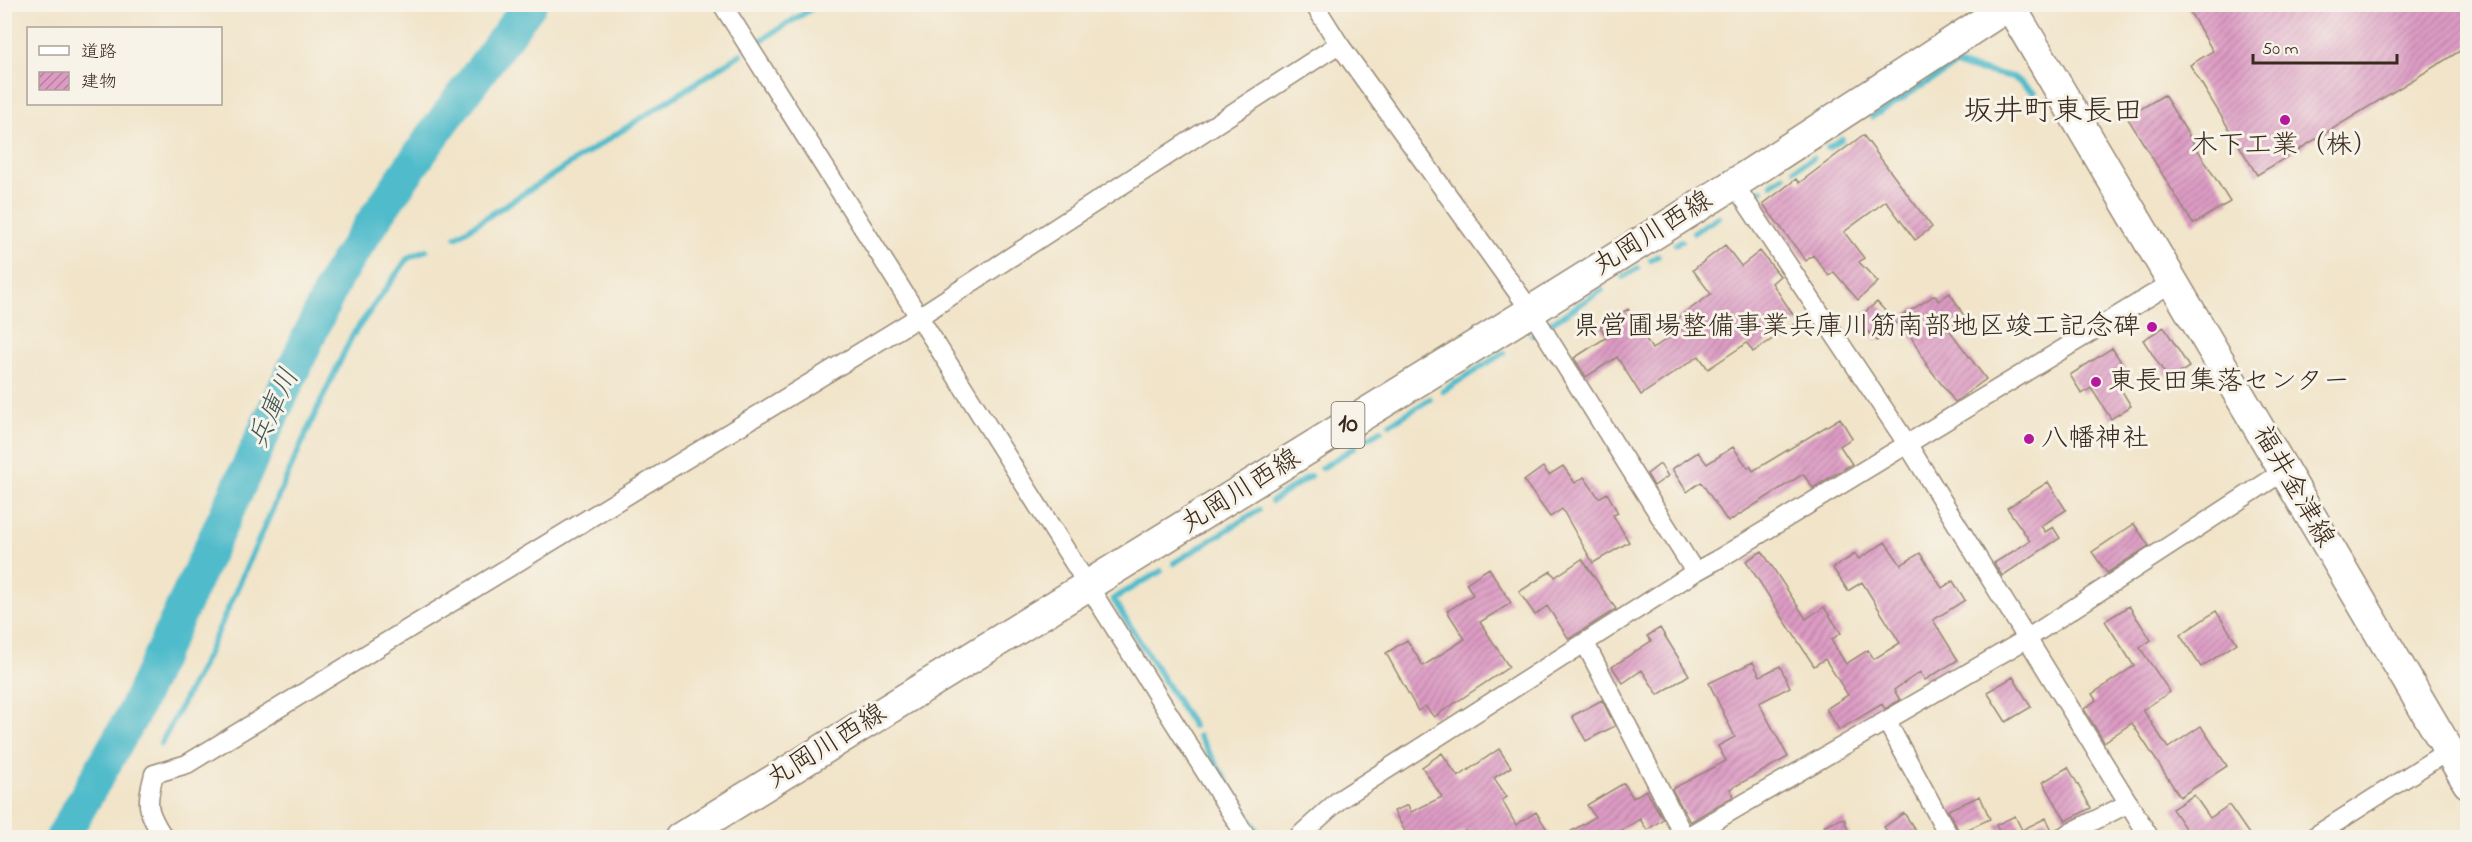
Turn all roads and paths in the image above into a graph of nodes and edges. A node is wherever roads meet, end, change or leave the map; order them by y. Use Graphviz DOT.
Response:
graph roads {
  1 [pos="722,4"];
  2 [pos="1314,4"];
  3 [pos="2010,5"];
  4 [pos="1339,44"];
  5 [pos="1734,184"];
  6 [pos="2173,282"];
  7 [pos="1531,311"];
  8 [pos="920,316"];
  9 [pos="1908,445"];
  10 [pos="2284,471"];
  11 [pos="1695,572"];
  12 [pos="1090,586"];
  13 [pos="2028,638"];
  14 [pos="1585,643"];
  15 [pos="1887,722"];
  16 [pos="2448,750"];
  17 [pos="2468,783"];
  18 [pos="2129,803"];
  19 [pos="164,837"];
  20 [pos="680,837"];
  21 [pos="1247,837"];
  22 [pos="1297,837"];
  23 [pos="1685,837"];
  24 [pos="1950,837"];
  25 [pos="2060,837"];
  26 [pos="2151,837"];
  27 [pos="2312,837"];
  1 -- 8 [label="street"];
  2 -- 4 [label="street"];
  3 -- 5 [label="main road, 丸岡川西線 / 10"];
  3 -- 6 [label="main road, 福井金津線"];
  4 -- 7 [label="street"];
  4 -- 8 [label="street"];
  5 -- 7 [label="main road, 丸岡川西線 / 10"];
  5 -- 9 [label="street"];
  6 -- 9 [label="street"];
  6 -- 10 [label="main road, 福井金津線"];
  7 -- 11 [label="street"];
  7 -- 12 [label="main road, 丸岡川西線 / 10"];
  8 -- 12 [label="street"];
  8 -- 19 [label="street"];
  9 -- 11 [label="street"];
  9 -- 13 [label="street"];
  10 -- 13 [label="street"];
  10 -- 16 [label="main road, 福井金津線"];
  11 -- 14 [label="street"];
  12 -- 20 [label="main road, 丸岡川西線 / 10"];
  12 -- 21 [label="street"];
  13 -- 15 [label="street"];
  13 -- 18 [label="street"];
  14 -- 22 [label="street"];
  14 -- 23 [label="street"];
  15 -- 23 [label="street"];
  15 -- 24 [label="street"];
  16 -- 17 [label="main road, 福井金津線"];
  16 -- 27 [label="street"];
  18 -- 25 [label="street"];
  18 -- 26 [label="street"];
}
